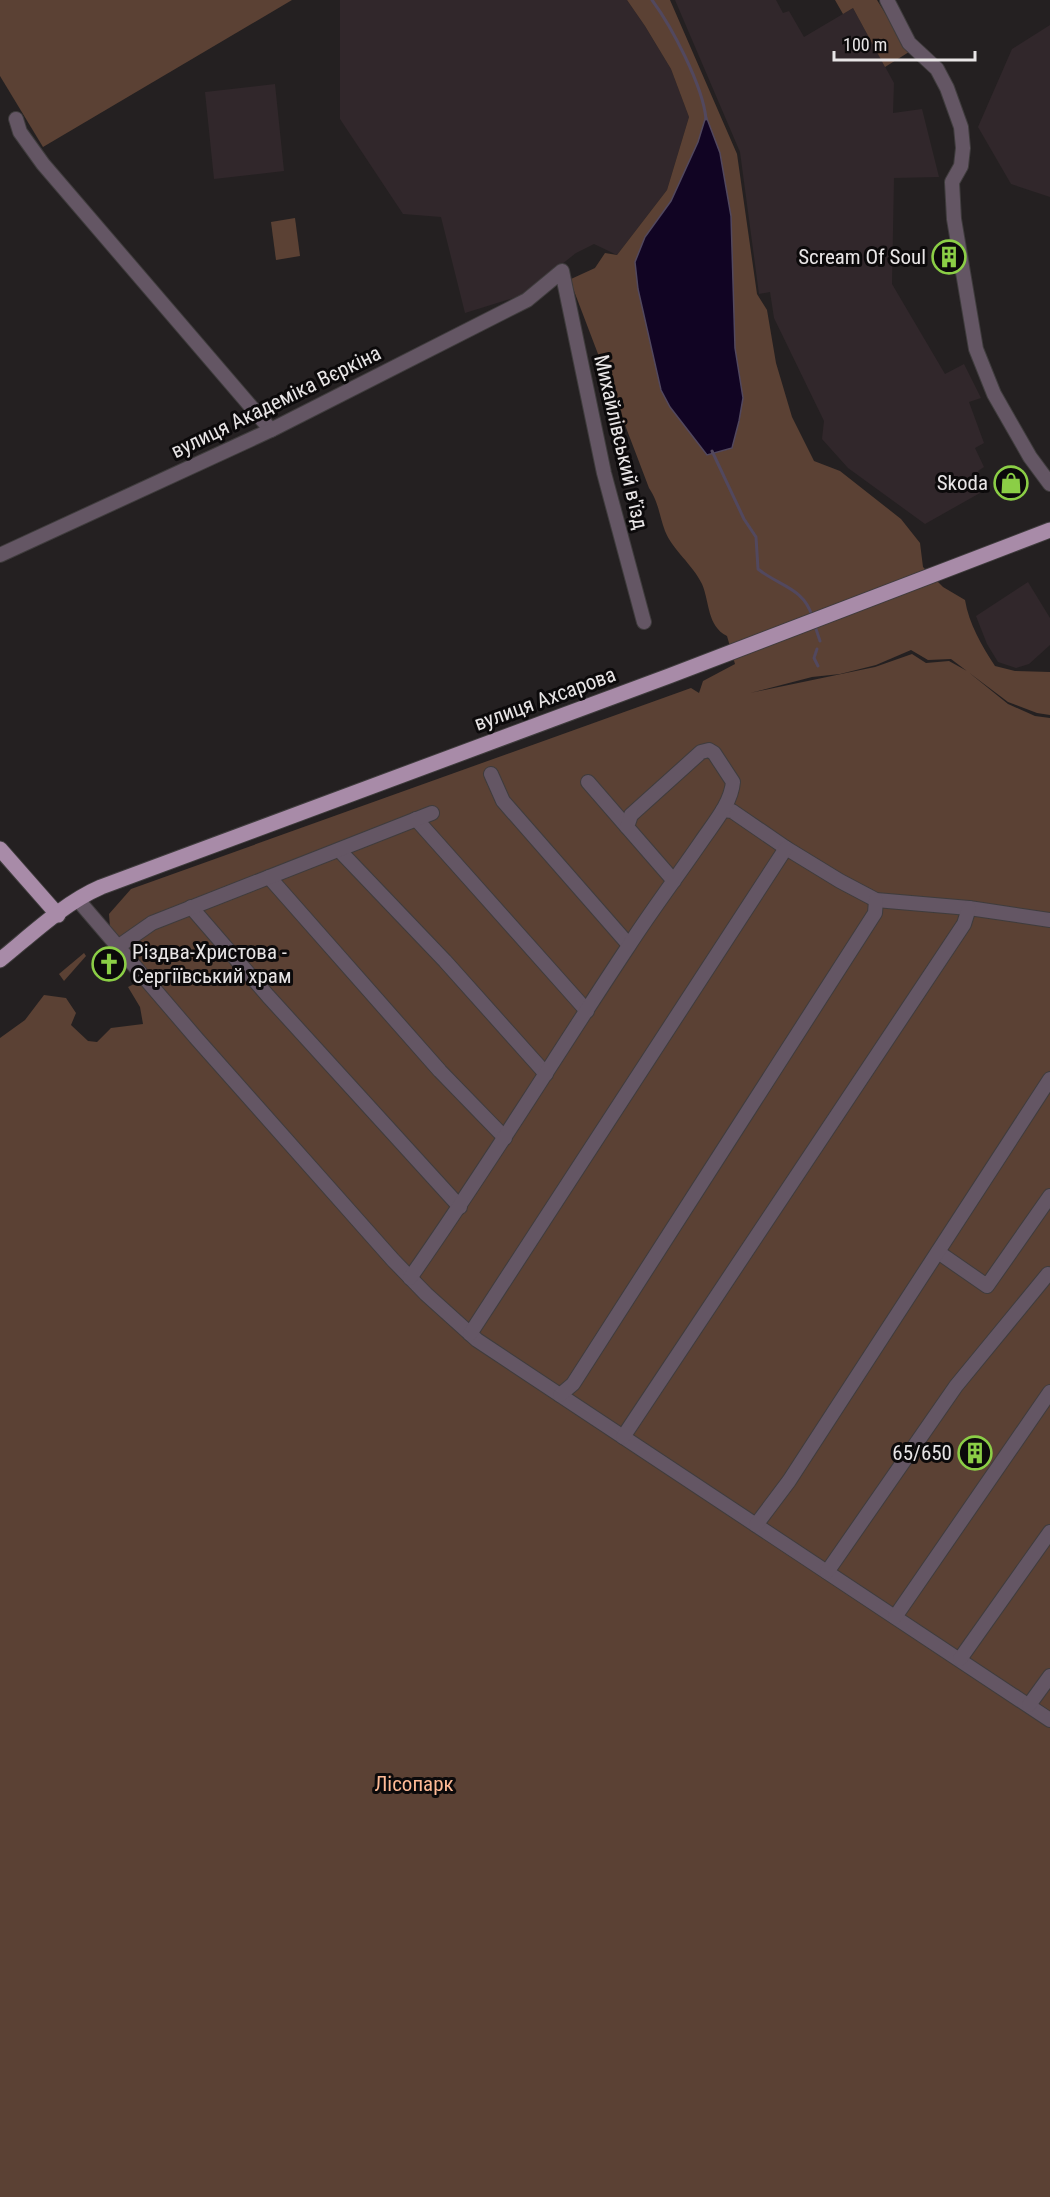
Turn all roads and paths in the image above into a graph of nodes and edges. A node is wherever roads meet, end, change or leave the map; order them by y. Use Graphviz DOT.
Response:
graph roads {
  1 [pos="887,0"];
  2 [pos="16,119"];
  3 [pos="562,271"];
  4 [pos="271,430"];
  5 [pos="1050,484"];
  6 [pos="1050,530"];
  7 [pos="0,555"];
  8 [pos="644,622"];
  9 [pos="492,774"];
  10 [pos="588,782"];
  11 [pos="723,810"];
  12 [pos="432,813"];
  13 [pos="416,819"];
  14 [pos="627,826"];
  15 [pos="786,848"];
  16 [pos="0,849"];
  17 [pos="339,850"];
  18 [pos="268,877"];
  19 [pos="674,881"];
  20 [pos="78,900"];
  21 [pos="876,900"];
  22 [pos="191,907"];
  23 [pos="969,908"];
  24 [pos="58,915"];
  25 [pos="1050,920"];
  26 [pos="629,945"];
  27 [pos="120,946"];
  28 [pos="0,960"];
  29 [pos="587,1011"];
  30 [pos="546,1074"];
  31 [pos="1050,1079"];
  32 [pos="505,1138"];
  33 [pos="1050,1196"];
  34 [pos="460,1207"];
  35 [pos="938,1252"];
  36 [pos="1048,1274"];
  37 [pos="410,1278"];
  38 [pos="470,1334"];
  39 [pos="1050,1392"];
  40 [pos="560,1395"];
  41 [pos="623,1437"];
  42 [pos="756,1525"];
  43 [pos="1050,1532"];
  44 [pos="827,1572"];
  45 [pos="895,1617"];
  46 [pos="960,1659"];
  47 [pos="1050,1676"];
  48 [pos="1029,1705"];
  49 [pos="1050,1720"];
  1 -- 5 [label="street"];
  2 -- 4 [label="street"];
  3 -- 4 [label="street, вулиця Академіка Вєркіна"];
  3 -- 8 [label="street, Михайлівський в'їзд"];
  4 -- 7 [label="street, вулиця Академіка Вєркіна"];
  6 -- 20 [label="main road, вулиця Ахсарова"];
  9 -- 26 [label="street"];
  10 -- 14 [label="street"];
  11 -- 14 [label="street"];
  11 -- 15 [label="street"];
  11 -- 19 [label="street"];
  12 -- 13 [label="street"];
  13 -- 17 [label="street"];
  13 -- 29 [label="street"];
  14 -- 19 [label="street"];
  15 -- 21 [label="street"];
  15 -- 38 [label="street"];
  16 -- 24 [label="main road"];
  17 -- 18 [label="street"];
  17 -- 30 [label="street"];
  18 -- 22 [label="street"];
  18 -- 32 [label="street"];
  19 -- 26 [label="street"];
  20 -- 24 [label="main road, вулиця Ахсарова"];
  20 -- 27 [label="street"];
  21 -- 23 [label="street"];
  21 -- 40 [label="street"];
  22 -- 27 [label="street"];
  22 -- 34 [label="street"];
  23 -- 25 [label="street"];
  23 -- 41 [label="street"];
  24 -- 28 [label="main road, вулиця Ахсарова"];
  26 -- 29 [label="street"];
  27 -- 37 [label="street"];
  29 -- 30 [label="street"];
  30 -- 32 [label="street"];
  31 -- 35 [label="street"];
  32 -- 34 [label="street"];
  33 -- 35 [label="street"];
  34 -- 37 [label="street"];
  35 -- 42 [label="street"];
  36 -- 44 [label="street"];
  37 -- 38 [label="street"];
  38 -- 40 [label="street"];
  39 -- 45 [label="street"];
  40 -- 41 [label="street"];
  41 -- 42 [label="street"];
  42 -- 44 [label="street"];
  43 -- 46 [label="street"];
  44 -- 45 [label="street"];
  45 -- 46 [label="street"];
  46 -- 48 [label="street"];
  47 -- 48 [label="street"];
  48 -- 49 [label="street"];
}
